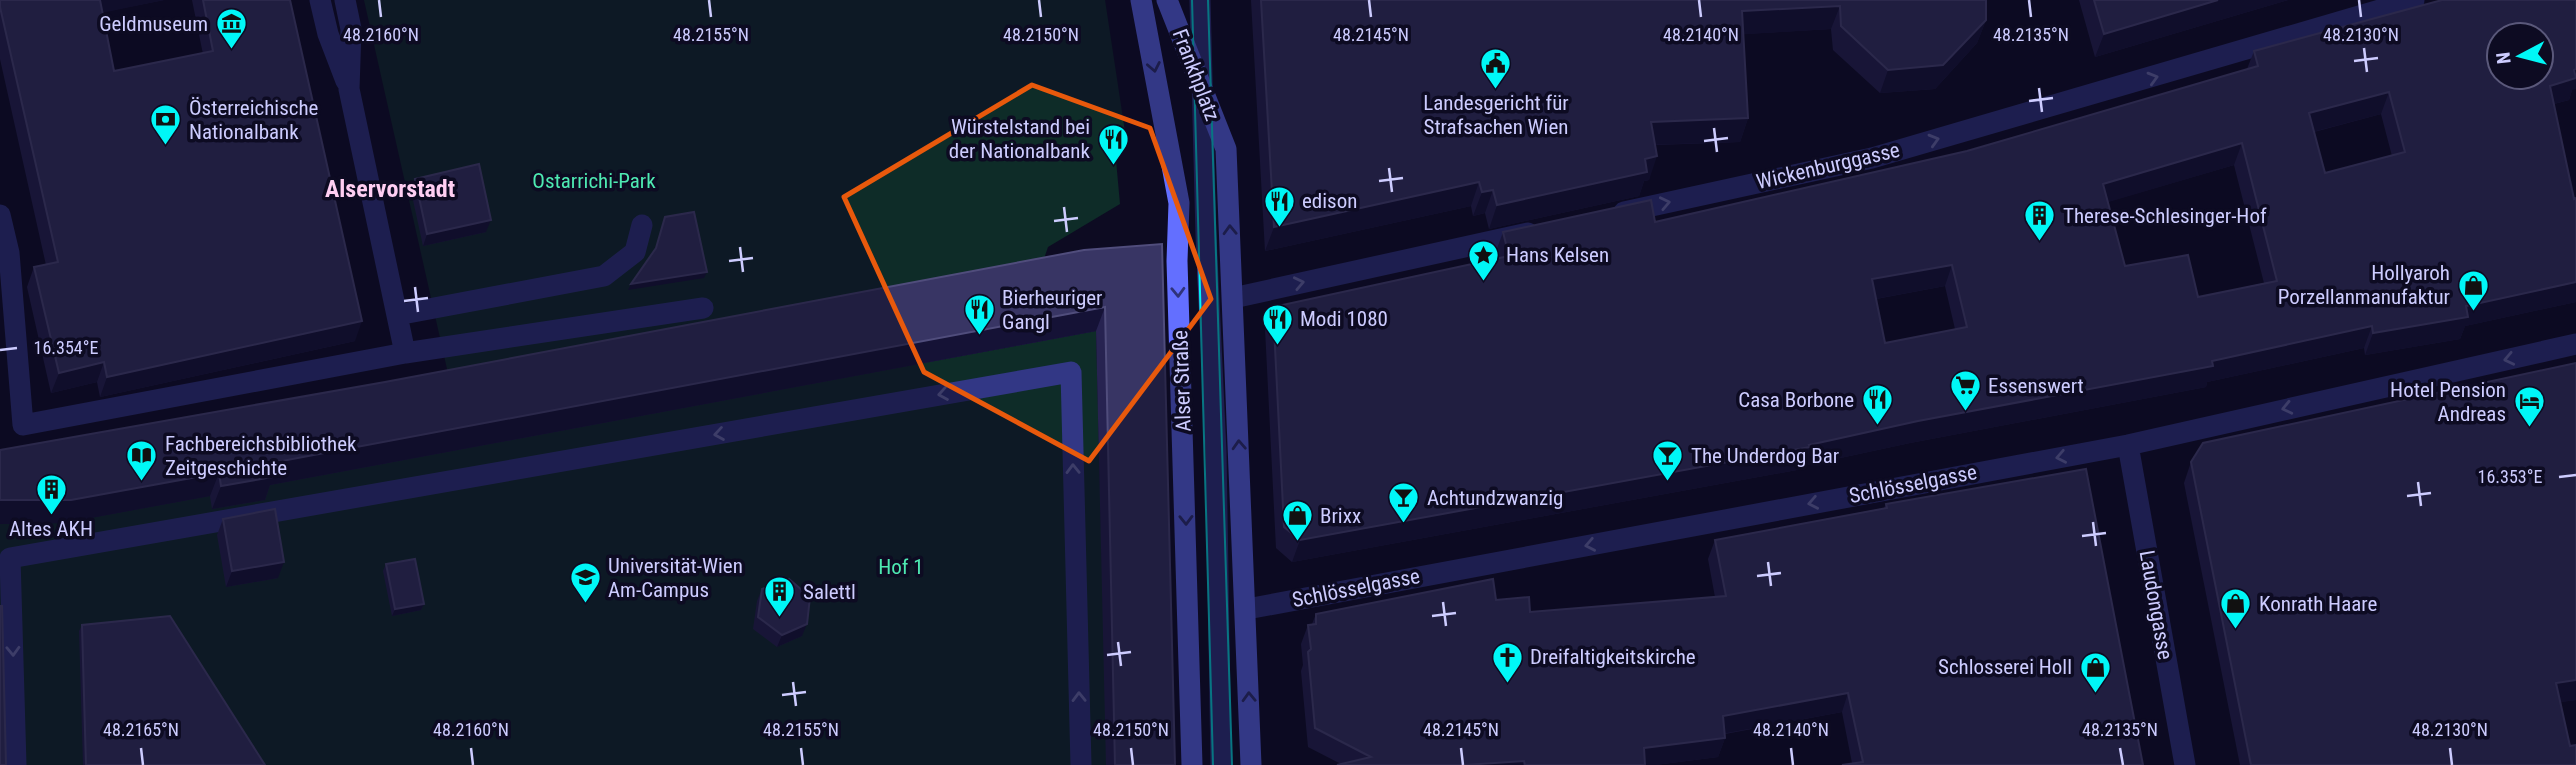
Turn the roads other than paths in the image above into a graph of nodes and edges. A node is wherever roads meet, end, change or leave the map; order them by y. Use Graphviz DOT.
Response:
graph roads {
  1 [pos="320,0"];
  2 [pos="345,0"];
  3 [pos="1141,0"];
  4 [pos="1167,0"];
  5 [pos="1200,0"];
  6 [pos="2414,0"];
  7 [pos="349,89"];
  8 [pos="1202,91"];
  9 [pos="0,215"];
  10 [pos="1600,217"];
  11 [pos="642,225"];
  12 [pos="1547,229"];
  13 [pos="1233,298"];
  14 [pos="703,308"];
  15 [pos="397,314"];
  16 [pos="2576,344"];
  17 [pos="405,353"];
  18 [pos="2128,444"];
  19 [pos="1247,609"];
  20 [pos="16,765"];
  21 [pos="1081,765"];
  22 [pos="1192,765"];
  23 [pos="1222,765"];
  24 [pos="1251,765"];
  25 [pos="2185,765"];
  1 -- 7 [label="street"];
  2 -- 7 [label="street"];
  3 -- 22 [label="street, Alser Straße, one-way"];
  4 -- 8 [label="street, Frankhplatz"];
  5 -- 8 [label="street"];
  10 -- 6 [label="street, Wickenburggasse, one-way"];
  7 -- 15 [label="street"];
  13 -- 8 [label="street, Frankhplatz, one-way"];
  8 -- 23 [label="street"];
  9 -- 17 [label="street"];
  11 -- 15 [label="street"];
  13 -- 12 [label="street, one-way"];
  19 -- 13 [label="street, one-way"];
  14 -- 17 [label="street"];
  15 -- 17 [label="street"];
  16 -- 18 [label="street, Schlösselgasse, one-way"];
  18 -- 19 [label="street, Schlösselgasse, one-way"];
  18 -- 25 [label="street, Laudongasse"];
  24 -- 19 [label="street, one-way"];
  21 -- 20 [label="street, one-way"];
}
